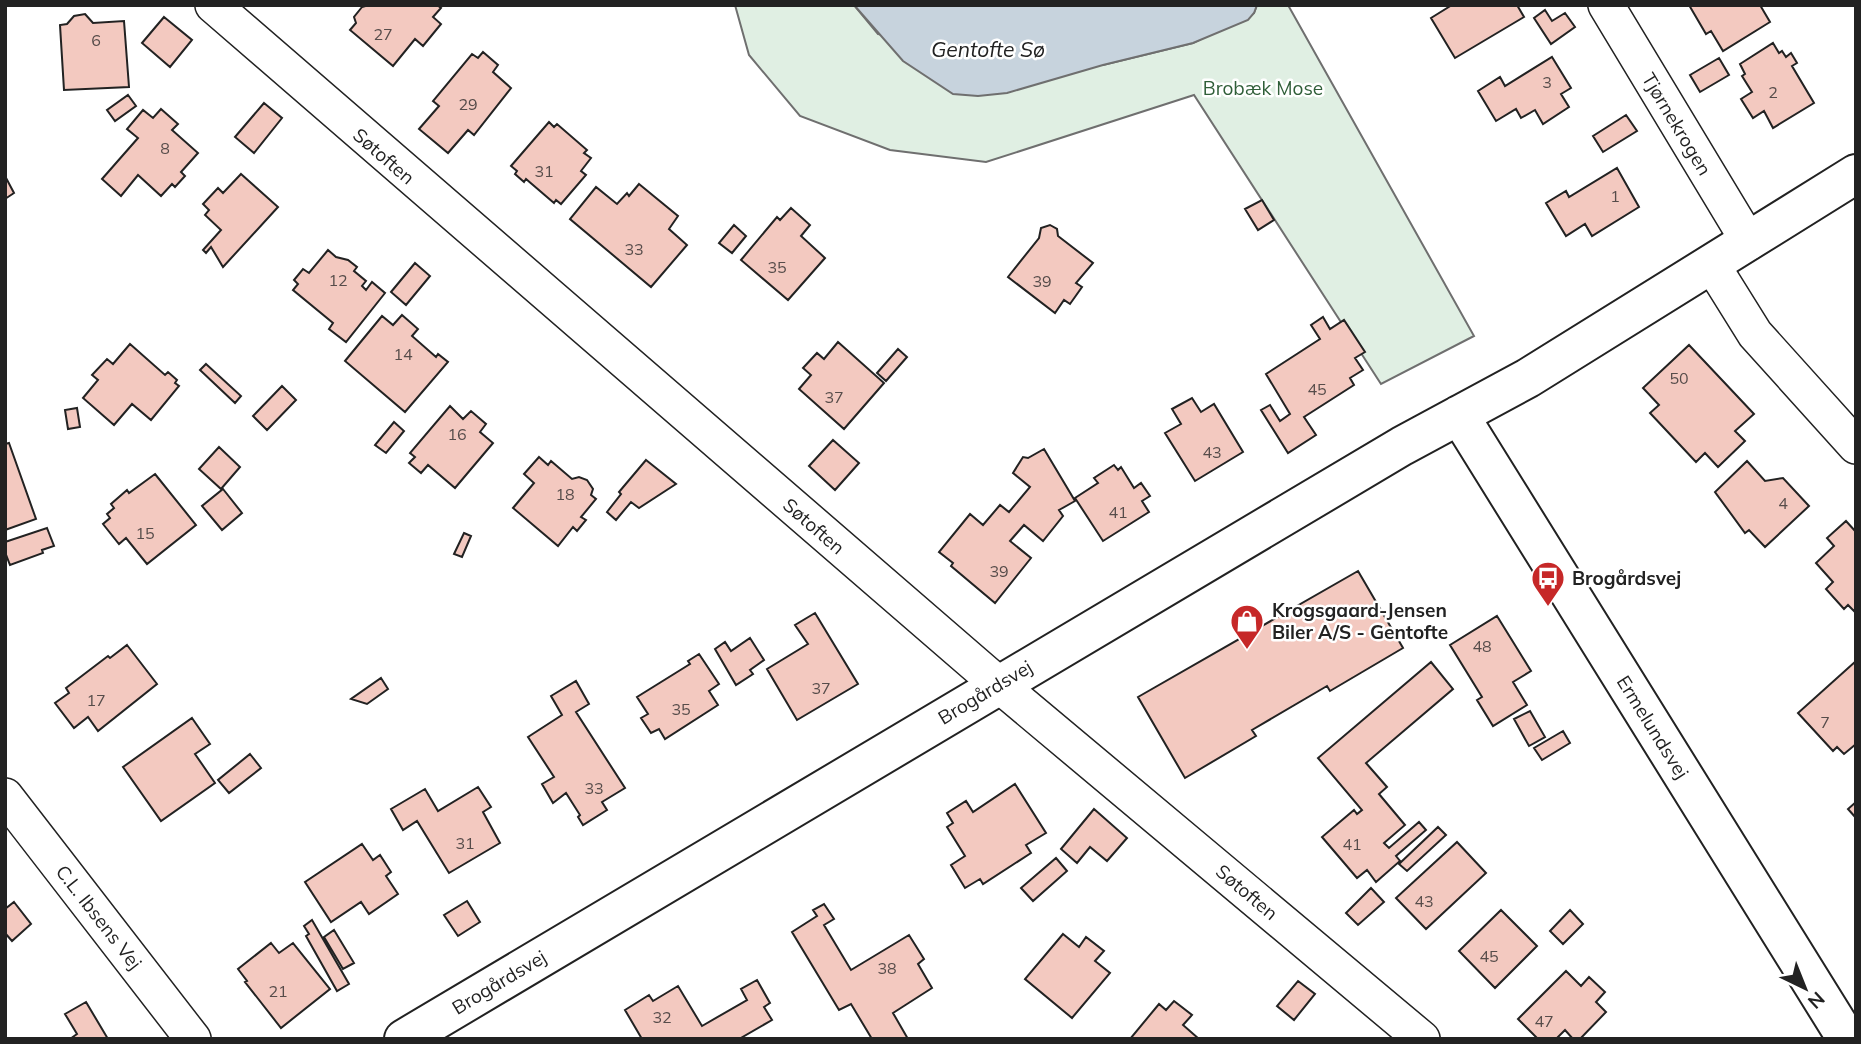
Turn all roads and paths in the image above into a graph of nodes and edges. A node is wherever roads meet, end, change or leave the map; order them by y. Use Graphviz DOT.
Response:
graph roads {
  1 [pos="213,5"];
  2 [pos="1606,5"];
  3 [pos="1856,174"];
  4 [pos="1749,242"];
  5 [pos="1712,265"];
  6 [pos="1459,415"];
  7 [pos="1856,446"];
  8 [pos="998,684"];
  9 [pos="5,796"];
  10 [pos="193,1039"];
  11 [pos="404,1039"];
  12 [pos="1422,1039"];
  13 [pos="1847,1039"];
  1 -- 8 [label="street, Søtoften"];
  2 -- 4 [label="street, Tjørnekrogen"];
  3 -- 4 [label="street, Brogårdsvej"];
  4 -- 5 [label="street, Brogårdsvej"];
  5 -- 6 [label="street, Brogårdsvej"];
  5 -- 7 [label="street"];
  6 -- 8 [label="street, Brogårdsvej"];
  6 -- 13 [label="street, Ermelundsvej"];
  8 -- 11 [label="street, Brogårdsvej"];
  8 -- 12 [label="street, Søtoften"];
  9 -- 10 [label="street, C.L. Ibsens Vej"];
}
